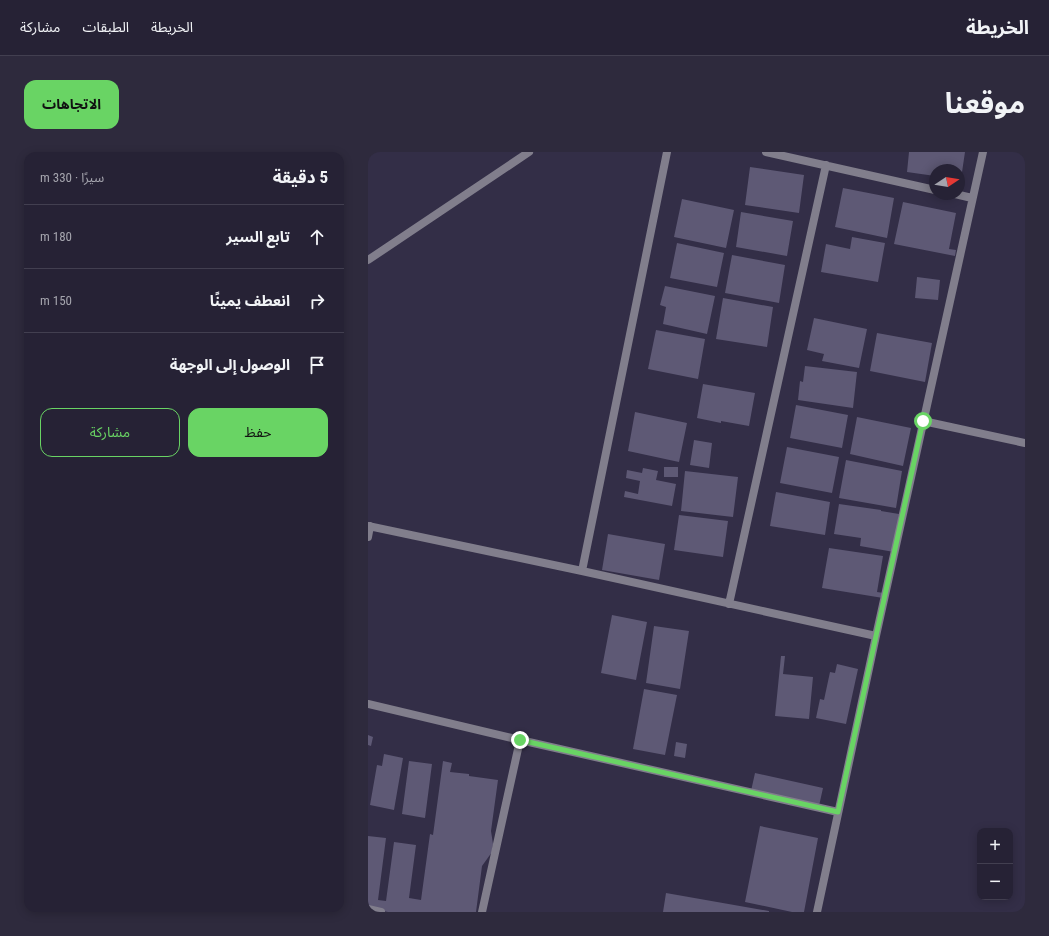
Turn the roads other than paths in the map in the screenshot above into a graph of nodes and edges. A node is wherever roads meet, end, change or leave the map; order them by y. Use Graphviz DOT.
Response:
graph roads {
  1 [pos="529,152"];
  2 [pos="667,152"];
  3 [pos="766,152"];
  4 [pos="983,152"];
  5 [pos="826,165"];
  6 [pos="929,189"];
  7 [pos="965,196"];
  8 [pos="972,198"];
  9 [pos="368,260"];
  10 [pos="923,421"];
  11 [pos="1025,443"];
  12 [pos="369,526"];
  13 [pos="368,537"];
  14 [pos="582,571"];
  15 [pos="729,604"];
  16 [pos="876,636"];
  17 [pos="368,704"];
  18 [pos="520,740"];
  19 [pos="838,812"];
  20 [pos="368,909"];
  21 [pos="381,912"];
  22 [pos="482,912"];
  23 [pos="817,912"];
  1 -- 9 [label="street"];
  2 -- 14 [label="street"];
  3 -- 5 [label="street"];
  4 -- 8 [label="street"];
  5 -- 6 [label="street"];
  5 -- 15 [label="street"];
  7 -- 8 [label="street"];
  8 -- 10 [label="street"];
  10 -- 11 [label="street"];
  10 -- 16 [label="street"];
  12 -- 13 [label="street"];
  12 -- 14 [label="street"];
  14 -- 15 [label="street"];
  15 -- 16 [label="street"];
  16 -- 19 [label="street"];
  17 -- 18 [label="street"];
  18 -- 19 [label="street"];
  18 -- 22 [label="street"];
  19 -- 23 [label="street"];
  20 -- 21 [label="street"];
}
